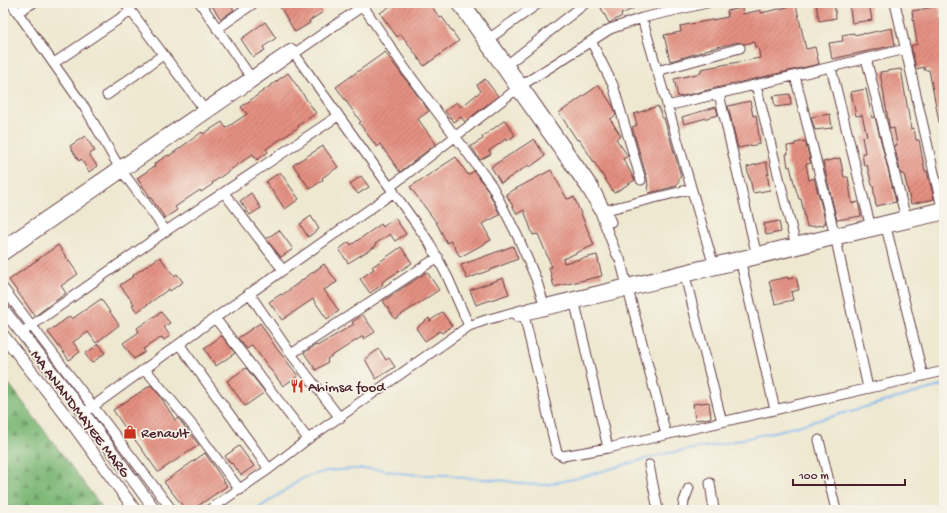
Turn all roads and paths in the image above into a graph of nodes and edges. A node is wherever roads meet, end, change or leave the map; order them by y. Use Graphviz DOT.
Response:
graph roads {
  1 [pos="12,3"];
  2 [pos="33,3"];
  3 [pos="125,3"];
  4 [pos="200,3"];
  5 [pos="254,3"];
  6 [pos="456,3"];
  7 [pos="466,3"];
  8 [pos="539,3"];
  9 [pos="586,3"];
  10 [pos="707,3"];
  11 [pos="895,3"];
  12 [pos="362,4"];
  13 [pos="690,5"];
  14 [pos="130,11"];
  15 [pos="18,12"];
  16 [pos="642,18"];
  17 [pos="217,28"];
  18 [pos="490,38"];
  19 [pos="591,41"];
  20 [pos="740,48"];
  21 [pos="906,49"];
  22 [pos="292,52"];
  23 [pos="163,55"];
  24 [pos="866,58"];
  25 [pos="54,63"];
  26 [pos="508,64"];
  27 [pos="831,68"];
  28 [pos="657,71"];
  29 [pos="250,76"];
  30 [pos="795,76"];
  31 [pos="756,85"];
  32 [pos="519,88"];
  33 [pos="719,94"];
  34 [pos="107,96"];
  35 [pos="667,106"];
  36 [pos="205,111"];
  37 [pos="338,116"];
  38 [pos="455,137"];
  39 [pos="121,170"];
  40 [pos="641,180"];
  41 [pos="691,189"];
  42 [pos="392,190"];
  43 [pos="224,193"];
  44 [pos="606,210"];
  45 [pos="944,211"];
  46 [pos="905,215"];
  47 [pos="870,224"];
  48 [pos="885,224"];
  49 [pos="166,231"];
  50 [pos="835,236"];
  51 [pos="795,242"];
  52 [pos="3,246"];
  53 [pos="756,252"];
  54 [pos="3,256"];
  55 [pos="438,256"];
  56 [pos="620,259"];
  57 [pos="740,260"];
  58 [pos="713,263"];
  59 [pos="283,270"];
  60 [pos="685,274"];
  61 [pos="628,287"];
  62 [pos="3,288"];
  63 [pos="249,293"];
  64 [pos="574,300"];
  65 [pos="544,304"];
  66 [pos="3,309"];
  67 [pos="523,312"];
  68 [pos="215,318"];
  69 [pos="32,325"];
  70 [pos="469,326"];
  71 [pos="21,333"];
  72 [pos="3,335"];
  73 [pos="179,344"];
  74 [pos="291,354"];
  75 [pos="145,369"];
  76 [pos="944,371"];
  77 [pos="923,376"];
  78 [pos="868,388"];
  79 [pos="93,406"];
  80 [pos="775,410"];
  81 [pos="84,413"];
  82 [pos="340,418"];
  83 [pos="722,422"];
  84 [pos="666,434"];
  85 [pos="308,439"];
  86 [pos="819,440"];
  87 [pos="608,448"];
  88 [pos="649,465"];
  89 [pos="269,469"];
  90 [pos="710,482"];
  91 [pos="689,488"];
  92 [pos="240,490"];
  93 [pos="135,510"];
  94 [pos="155,510"];
  95 [pos="172,510"];
  96 [pos="209,510"];
  97 [pos="219,510"];
  98 [pos="658,510"];
  99 [pos="683,510"];
  100 [pos="714,510"];
  101 [pos="836,510"];
  1 -- 15 [label="street"];
  2 -- 15 [label="street"];
  3 -- 14 [label="street"];
  4 -- 17 [label="street"];
  5 -- 17 [label="street"];
  6 -- 32 [label="street"];
  7 -- 18 [label="street"];
  8 -- 18 [label="street"];
  9 -- 26 [label="street"];
  10 -- 13 [label="street"];
  11 -- 21 [label="street"];
  12 -- 22 [label="street"];
  12 -- 38 [label="street"];
  13 -- 16 [label="street"];
  14 -- 23 [label="street"];
  14 -- 25 [label="street"];
  15 -- 25 [label="street"];
  16 -- 19 [label="street"];
  16 -- 28 [label="street"];
  17 -- 29 [label="street"];
  18 -- 26 [label="street"];
  19 -- 32 [label="street"];
  19 -- 40 [label="street"];
  20 -- 28 [label="street"];
  21 -- 24 [label="street"];
  21 -- 45 [label="street"];
  22 -- 29 [label="street"];
  22 -- 36 [label="street"];
  22 -- 37 [label="street"];
  23 -- 34 [label="street"];
  23 -- 36 [label="street"];
  24 -- 27 [label="street"];
  24 -- 46 [label="street"];
  25 -- 39 [label="street"];
  26 -- 32 [label="street"];
  27 -- 30 [label="street"];
  27 -- 47 [label="street"];
  28 -- 35 [label="street"];
  29 -- 36 [label="street"];
  30 -- 31 [label="street"];
  30 -- 50 [label="street"];
  31 -- 33 [label="street"];
  31 -- 51 [label="street"];
  32 -- 38 [label="street"];
  32 -- 44 [label="street"];
  32 -- 56 [label="street"];
  33 -- 35 [label="street"];
  33 -- 53 [label="street"];
  35 -- 41 [label="street"];
  36 -- 39 [label="street"];
  37 -- 42 [label="street"];
  37 -- 43 [label="street"];
  38 -- 42 [label="street"];
  38 -- 65 [label="street"];
  39 -- 49 [label="street"];
  39 -- 52 [label="street"];
  39 -- 54 [label="street"];
  41 -- 44 [label="street"];
  41 -- 58 [label="street"];
  42 -- 55 [label="street"];
  42 -- 59 [label="street"];
  43 -- 49 [label="street"];
  43 -- 59 [label="street"];
  44 -- 56 [label="street"];
  45 -- 46 [label="street"];
  45 -- 48 [label="street"];
  46 -- 48 [label="street"];
  47 -- 48 [label="street"];
  47 -- 50 [label="street"];
  48 -- 50 [label="street"];
  48 -- 77 [label="street"];
  49 -- 69 [label="street"];
  50 -- 51 [label="street"];
  50 -- 57 [label="street"];
  50 -- 78 [label="street"];
  51 -- 53 [label="street"];
  53 -- 57 [label="street"];
  55 -- 70 [label="street"];
  55 -- 74 [label="street"];
  56 -- 61 [label="street"];
  57 -- 58 [label="street"];
  57 -- 60 [label="street"];
  57 -- 80 [label="street"];
  58 -- 60 [label="street"];
  59 -- 63 [label="street"];
  60 -- 61 [label="street"];
  60 -- 83 [label="street"];
  61 -- 64 [label="street"];
  61 -- 84 [label="street"];
  62 -- 69 [label="street"];
  63 -- 68 [label="street"];
  63 -- 74 [label="street"];
  64 -- 65 [label="street"];
  64 -- 67 [label="street"];
  64 -- 87 [label="street"];
  65 -- 67 [label="street"];
  66 -- 71 [label="main road, MA ANANDMAYEE MARG"];
  67 -- 70 [label="street"];
  67 -- 87 [label="street"];
  67 -- 97 [label="street"];
  68 -- 73 [label="street"];
  68 -- 85 [label="street"];
  69 -- 71 [label="street"];
  69 -- 79 [label="street"];
  70 -- 82 [label="street"];
  71 -- 81 [label="main road, MA ANANDMAYEE MARG"];
  72 -- 93 [label="main road, MA ANANDMAYEE MARG"];
  73 -- 75 [label="street"];
  73 -- 89 [label="street"];
  74 -- 82 [label="street"];
  75 -- 79 [label="street"];
  75 -- 92 [label="street"];
  76 -- 77 [label="street"];
  77 -- 78 [label="street"];
  78 -- 80 [label="street"];
  79 -- 81 [label="street"];
  79 -- 95 [label="street"];
  80 -- 83 [label="street"];
  81 -- 94 [label="main road, MA ANANDMAYEE MARG"];
  82 -- 85 [label="street"];
  83 -- 84 [label="street"];
  84 -- 87 [label="street"];
  85 -- 89 [label="street"];
  86 -- 101 [label="street"];
  88 -- 98 [label="street"];
  89 -- 92 [label="street"];
  90 -- 100 [label="street"];
  91 -- 99 [label="street"];
  92 -- 96 [label="street"];
}
